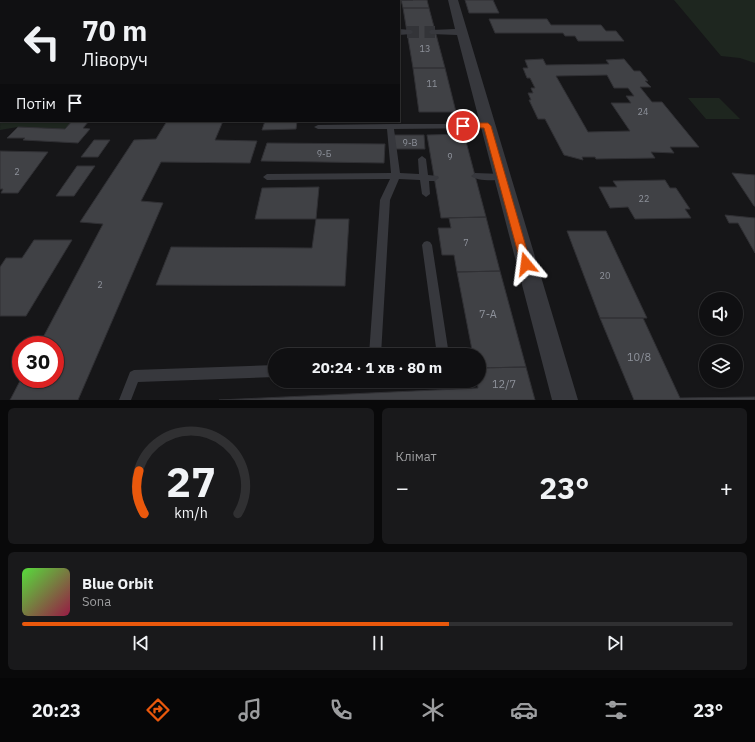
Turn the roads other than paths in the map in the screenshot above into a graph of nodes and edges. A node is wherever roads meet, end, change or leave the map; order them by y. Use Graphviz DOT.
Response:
graph roads {
  1 [pos="453,0"];
  2 [pos="435,32"];
  3 [pos="462,32"];
  4 [pos="390,126"];
  5 [pos="488,126"];
  6 [pos="318,127"];
  7 [pos="422,159"];
  8 [pos="396,176"];
  9 [pos="475,176"];
  10 [pos="267,177"];
  11 [pos="502,177"];
  12 [pos="425,178"];
  13 [pos="435,178"];
  14 [pos="426,194"];
  15 [pos="428,245"];
  16 [pos="375,348"];
  17 [pos="442,348"];
  18 [pos="268,371"];
  19 [pos="125,400"];
  20 [pos="565,400"];
  1 -- 3 [label="street"];
  2 -- 3 [label="street"];
  3 -- 5 [label="street"];
  4 -- 5 [label="lane"];
  4 -- 6 [label="lane"];
  4 -- 8 [label="lane"];
  5 -- 11 [label="street"];
  7 -- 12 [label="lane"];
  8 -- 10 [label="lane"];
  8 -- 12 [label="lane"];
  8 -- 16 [label="lane"];
  9 -- 11 [label="lane"];
  11 -- 20 [label="street"];
  12 -- 13 [label="lane"];
  12 -- 14 [label="lane"];
  15 -- 17 [label="lane"];
  18 -- 19 [label="lane"];
}
